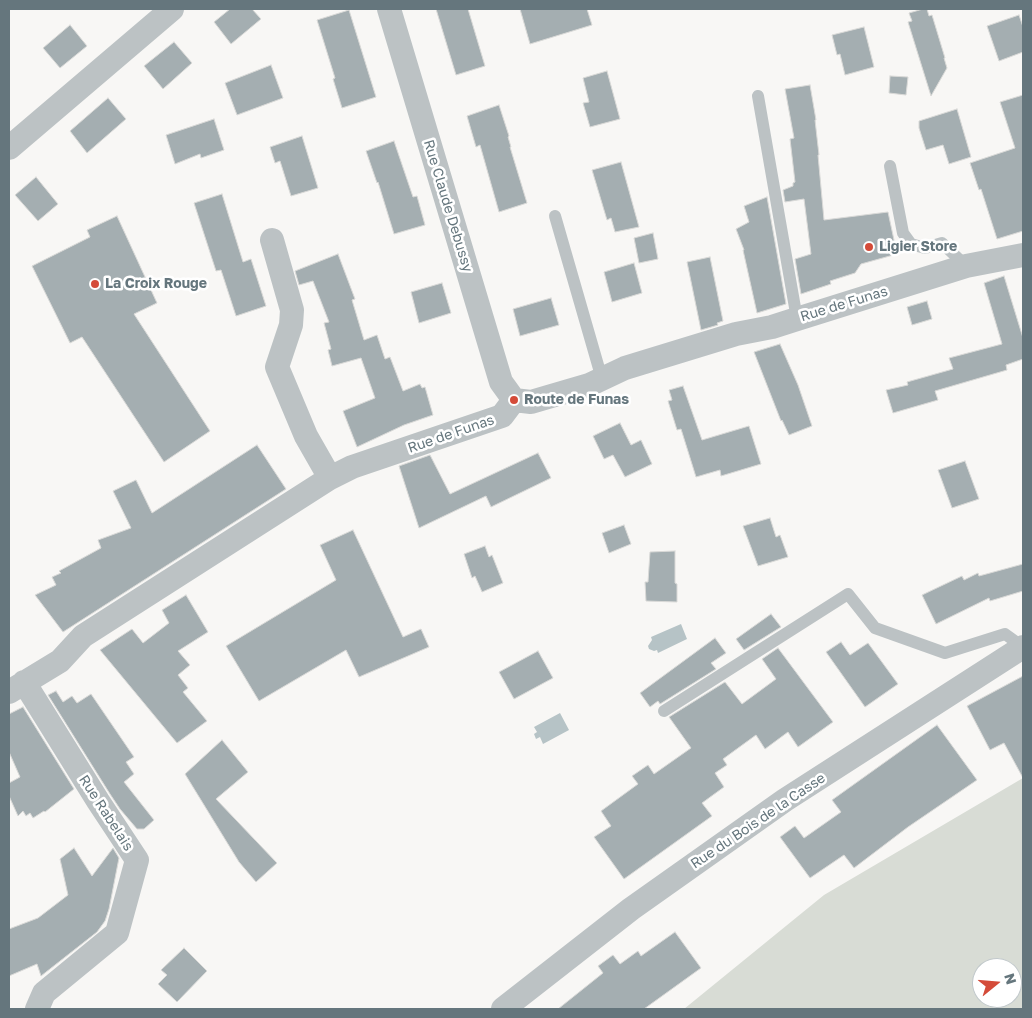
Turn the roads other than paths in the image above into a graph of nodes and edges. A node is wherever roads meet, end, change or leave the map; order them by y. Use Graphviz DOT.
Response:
graph roads {
  1 [pos="172,9"];
  2 [pos="389,9"];
  3 [pos="758,96"];
  4 [pos="9,148"];
  5 [pos="890,166"];
  6 [pos="555,216"];
  7 [pos="272,240"];
  8 [pos="1023,255"];
  9 [pos="966,266"];
  10 [pos="797,319"];
  11 [pos="602,379"];
  12 [pos="514,400"];
  13 [pos="330,478"];
  14 [pos="1023,647"];
  15 [pos="16,687"];
  16 [pos="664,711"];
  17 [pos="36,1009"];
  18 [pos="503,1009"];
  1 -- 4 [label="street"];
  2 -- 12 [label="street, Rue Claude Debussy"];
  3 -- 10 [label="lane"];
  5 -- 9 [label="lane"];
  6 -- 11 [label="lane"];
  7 -- 13 [label="street"];
  8 -- 9 [label="street, Rue de Funas"];
  9 -- 10 [label="street, Rue de Funas"];
  10 -- 11 [label="street, Rue de Funas"];
  11 -- 12 [label="street, Rue de Funas"];
  12 -- 13 [label="street, Rue de Funas"];
  13 -- 15 [label="street, Rue de Funas"];
  14 -- 16 [label="lane"];
  14 -- 18 [label="street, Rue du Bois de la Casse"];
  15 -- 17 [label="street, Rue Rabelais"];
}
